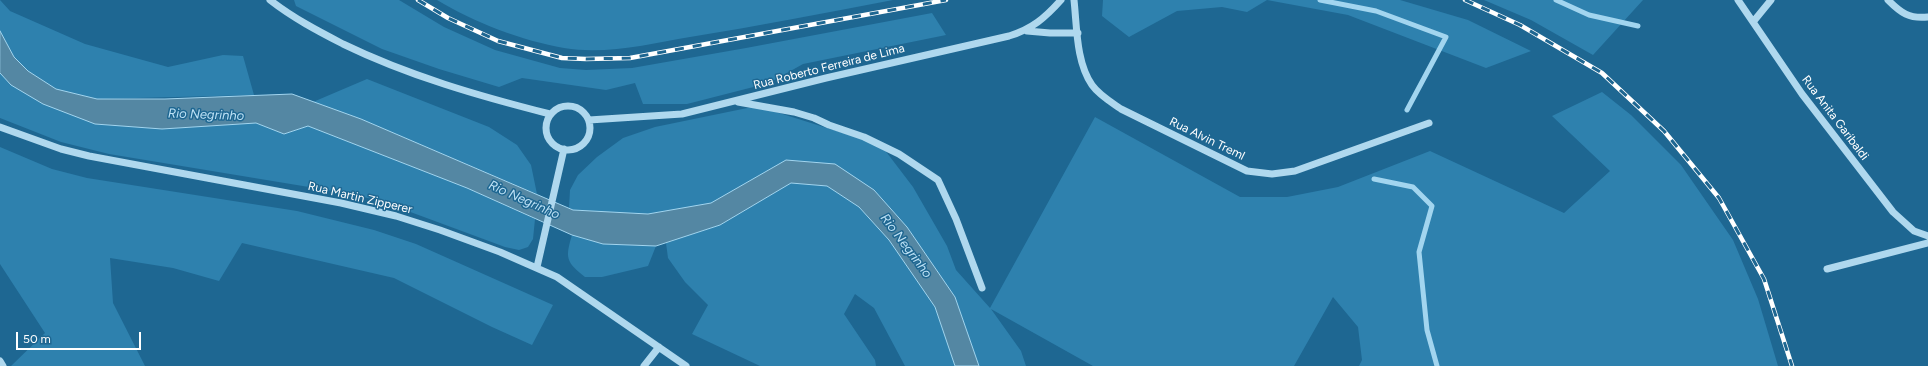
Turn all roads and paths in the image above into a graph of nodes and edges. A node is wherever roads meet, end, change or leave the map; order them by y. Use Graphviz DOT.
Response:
graph roads {
  1 [pos="270,0"];
  2 [pos="1061,0"];
  3 [pos="1074,0"];
  4 [pos="1738,0"];
  5 [pos="1771,0"];
  6 [pos="1888,0"];
  7 [pos="1928,17"];
  8 [pos="1753,22"];
  9 [pos="1027,31"];
  10 [pos="1078,33"];
  11 [pos="734,102"];
  12 [pos="550,114"];
  13 [pos="589,120"];
  14 [pos="1429,123"];
  15 [pos="0,127"];
  16 [pos="564,149"];
  17 [pos="1928,236"];
  18 [pos="1928,243"];
  19 [pos="537,267"];
  20 [pos="1827,269"];
  21 [pos="982,288"];
  22 [pos="659,347"];
  23 [pos="0,361"];
  24 [pos="3,366"];
  25 [pos="644,366"];
  26 [pos="686,366"];
  1 -- 12 [label="street"];
  2 -- 9 [label="street, Rua Roberto Ferreira de Lima"];
  3 -- 10 [label="street, Rua Alvin Treml"];
  4 -- 8 [label="street, Rua Anita Garibaldi"];
  5 -- 8 [label="street"];
  6 -- 7 [label="street"];
  8 -- 17 [label="street, Rua Anita Garibaldi"];
  9 -- 10 [label="street"];
  9 -- 11 [label="street, Rua Roberto Ferreira de Lima"];
  10 -- 14 [label="street, Rua Alvin Treml"];
  11 -- 13 [label="street, Rua Roberto Ferreira de Lima"];
  11 -- 21 [label="street"];
  12 -- 13 [label="street"];
  12 -- 16 [label="street"];
  13 -- 16 [label="street"];
  15 -- 19 [label="street, Rua Martin Zipperer"];
  16 -- 19 [label="street"];
  18 -- 20 [label="street"];
  19 -- 22 [label="street, Rua Martin Zipperer"];
  22 -- 25 [label="street"];
  22 -- 26 [label="street, Rua Martin Zipperer"];
  23 -- 24 [label="street"];
}
